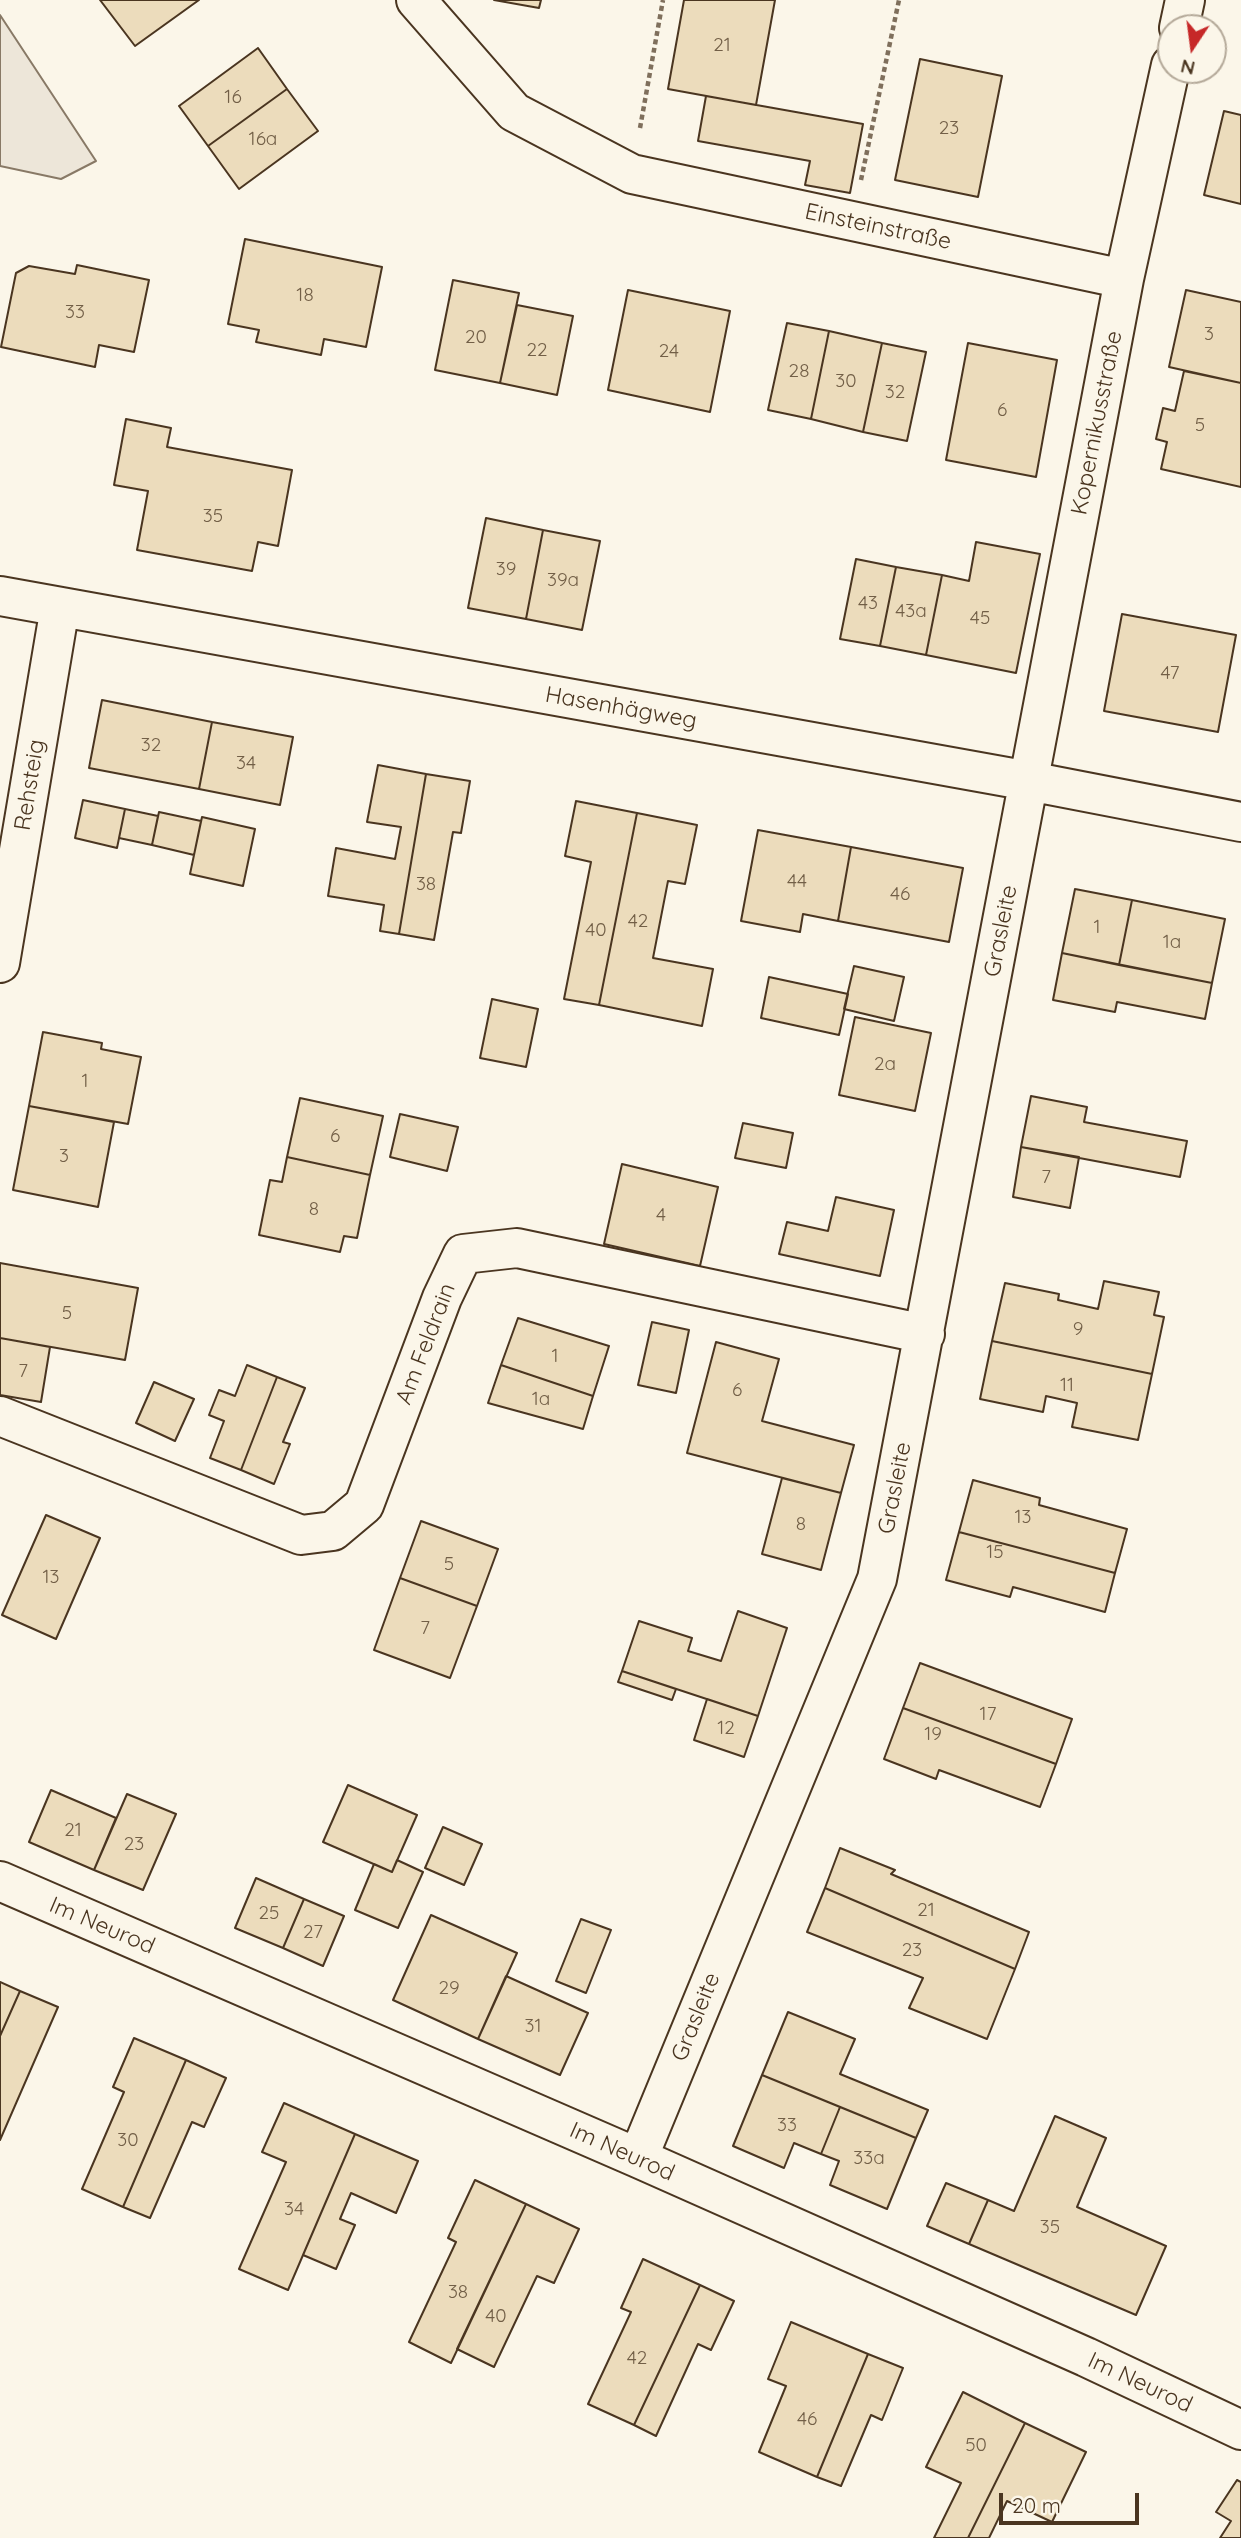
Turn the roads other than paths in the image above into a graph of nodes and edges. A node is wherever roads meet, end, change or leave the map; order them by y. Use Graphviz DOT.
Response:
graph roads {
  1 [pos="416,0"];
  2 [pos="1167,84"];
  3 [pos="1125,279"];
  4 [pos="0,596"];
  5 [pos="60,607"];
  6 [pos="1029,781"];
  7 [pos="1241,822"];
  8 [pos="0,963"];
  9 [pos="925,1334"];
  10 [pos="0,1416"];
  11 [pos="0,1881"];
  12 [pos="638,2158"];
  13 [pos="1241,2430"];
  1 -- 3 [label="street, Einsteinstraße"];
  2 -- 3 [label="street, Kopernikusstraße"];
  3 -- 6 [label="street, Kopernikusstraße"];
  4 -- 5 [label="street, Hasenhägweg"];
  5 -- 6 [label="street, Hasenhägweg"];
  5 -- 8 [label="street, Rehsteig"];
  6 -- 7 [label="street, Hasenhägweg"];
  6 -- 9 [label="street, Grasleite"];
  9 -- 10 [label="street, Am Feldrain"];
  9 -- 12 [label="street, Grasleite"];
  11 -- 12 [label="street, Im Neurod"];
  12 -- 13 [label="street, Im Neurod"];
}
